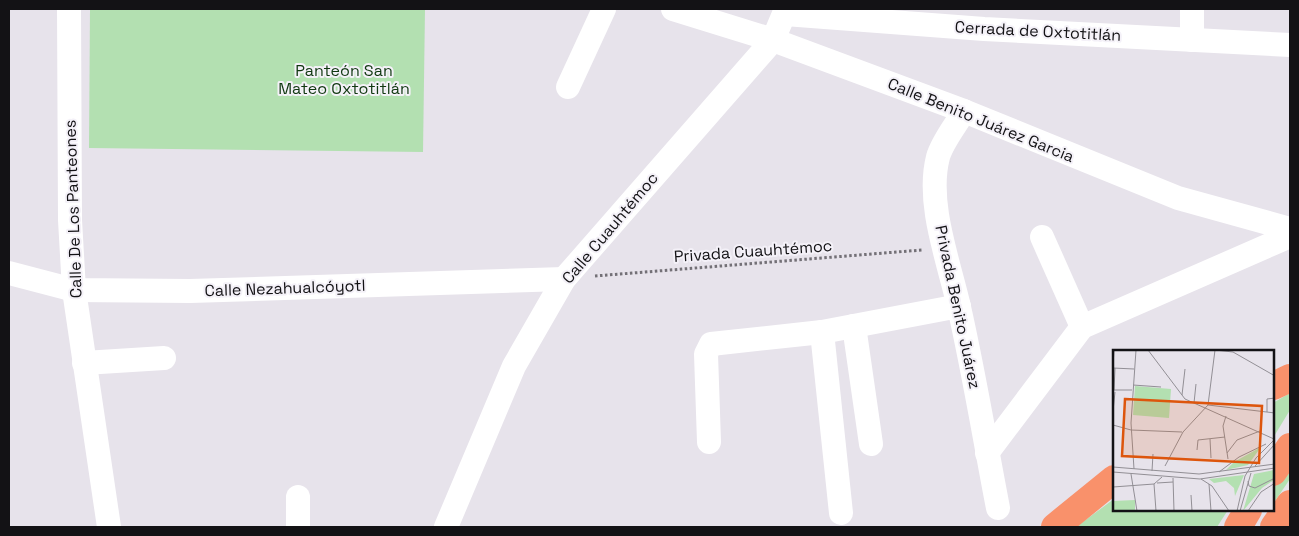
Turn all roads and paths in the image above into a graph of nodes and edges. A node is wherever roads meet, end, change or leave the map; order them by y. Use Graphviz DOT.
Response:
graph roads {
  1 [pos="69,9"];
  2 [pos="604,9"];
  3 [pos="674,9"];
  4 [pos="1192,9"];
  5 [pos="786,11"];
  6 [pos="773,40"];
  7 [pos="1192,40"];
  8 [pos="1290,45"];
  9 [pos="568,87"];
  10 [pos="964,111"];
  11 [pos="1290,229"];
  12 [pos="1042,236"];
  13 [pos="1290,236"];
  14 [pos="944,248"];
  15 [pos="9,273"];
  16 [pos="564,279"];
  17 [pos="74,290"];
  18 [pos="959,306"];
  19 [pos="854,326"];
  20 [pos="1082,327"];
  21 [pos="822,332"];
  22 [pos="164,358"];
  23 [pos="84,364"];
  24 [pos="1290,378"];
  25 [pos="1274,386"];
  26 [pos="709,442"];
  27 [pos="871,444"];
  28 [pos="1290,447"];
  29 [pos="987,453"];
  30 [pos="1274,471"];
  31 [pos="1113,480"];
  32 [pos="298,497"];
  33 [pos="998,508"];
  34 [pos="1247,511"];
  35 [pos="841,513"];
  36 [pos="109,527"];
  37 [pos="298,527"];
  38 [pos="446,527"];
  39 [pos="1054,527"];
  40 [pos="1238,527"];
  1 -- 17 [label="street, Calle De Los Panteones"];
  2 -- 9 [label="street"];
  3 -- 6 [label="street, Calle Benito Juárez Garcia"];
  4 -- 7 [label="street"];
  5 -- 6 [label="street, Calle Cuauhtémoc"];
  5 -- 7 [label="street, Cerrada de Oxtotitlán"];
  6 -- 10 [label="street, Calle Benito Juárez Garcia"];
  6 -- 16 [label="street, Calle Cuauhtémoc"];
  7 -- 8 [label="street, Cerrada de Oxtotitlán"];
  10 -- 11 [label="street, Calle Benito Juárez Garcia"];
  10 -- 14 [label="street, Privada Benito Juárez"];
  12 -- 20 [label="street"];
  13 -- 20 [label="street"];
  14 -- 16 [label="path, Privada Cuauhtémoc"];
  14 -- 18 [label="street, Privada Benito Juárez"];
  15 -- 17 [label="street, Calle Nezahualcóyotl"];
  16 -- 17 [label="street, Calle Nezahualcóyotl"];
  16 -- 38 [label="street, Calle Cuauhtémoc"];
  17 -- 23 [label="street, Calle De Los Panteones"];
  18 -- 19 [label="street"];
  18 -- 29 [label="street, Privada Benito Juárez"];
  19 -- 21 [label="street"];
  19 -- 27 [label="street"];
  20 -- 29 [label="street"];
  21 -- 26 [label="street"];
  21 -- 35 [label="street"];
  22 -- 23 [label="street"];
  23 -- 36 [label="street, Calle De Los Panteones"];
  24 -- 25 [label="highway"];
  28 -- 30 [label="highway"];
  29 -- 33 [label="street, Privada Benito Juárez"];
  31 -- 39 [label="highway"];
  32 -- 37 [label="street"];
  34 -- 40 [label="highway"];
}
